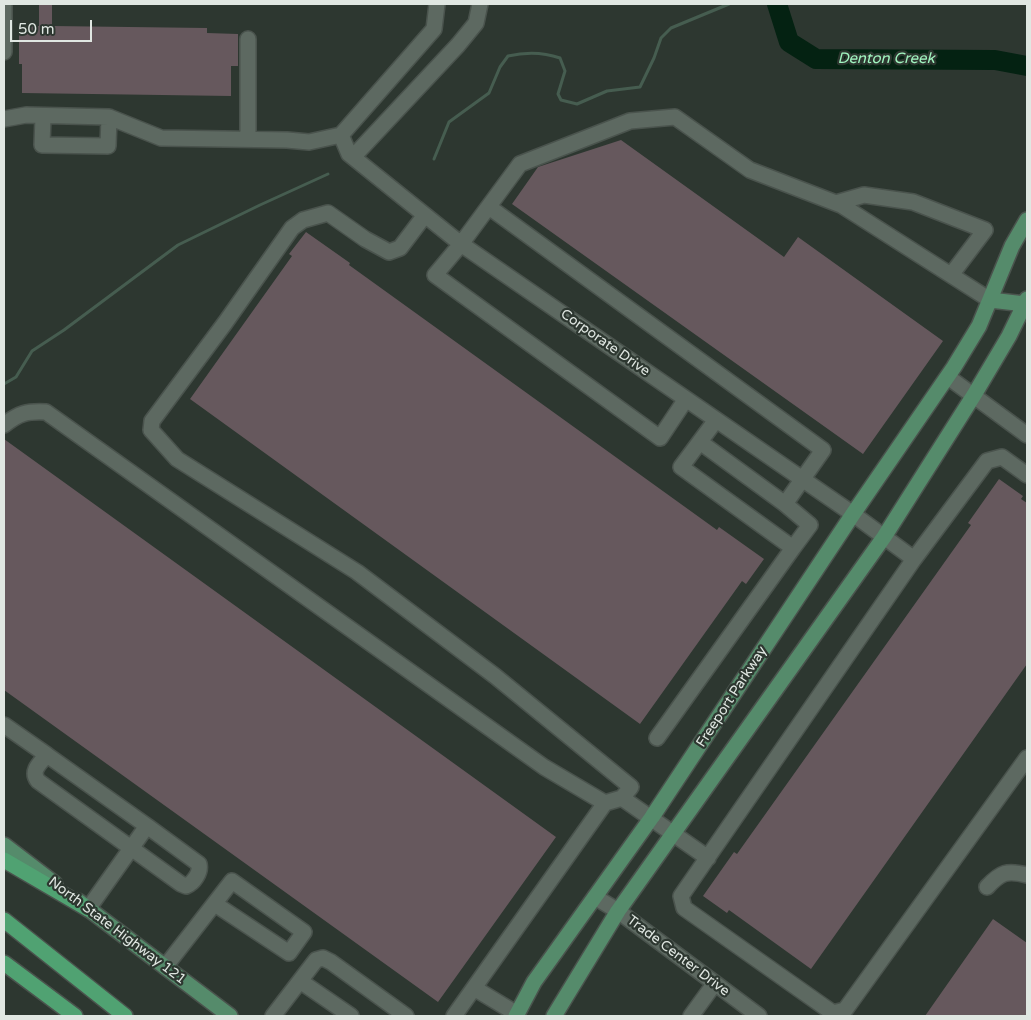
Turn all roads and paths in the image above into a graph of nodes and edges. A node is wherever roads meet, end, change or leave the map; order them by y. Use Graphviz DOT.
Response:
graph roads {
  1 [pos="437,4"];
  2 [pos="480,4"];
  3 [pos="4,6"];
  4 [pos="248,39"];
  5 [pos="4,52"];
  6 [pos="43,117"];
  7 [pos="109,117"];
  8 [pos="4,119"];
  9 [pos="341,135"];
  10 [pos="248,139"];
  11 [pos="353,157"];
  12 [pos="836,203"];
  13 [pos="489,207"];
  14 [pos="425,215"];
  15 [pos="1027,220"];
  16 [pos="461,244"];
  17 [pos="952,276"];
  18 [pos="990,300"];
  19 [pos="1026,301"];
  20 [pos="948,377"];
  21 [pos="974,395"];
  22 [pos="686,399"];
  23 [pos="716,420"];
  24 [pos="4,425"];
  25 [pos="1025,428"];
  26 [pos="700,442"];
  27 [pos="1027,474"];
  28 [pos="802,479"];
  29 [pos="785,504"];
  30 [pos="852,514"];
  31 [pos="884,537"];
  32 [pos="793,548"];
  33 [pos="914,559"];
  34 [pos="4,725"];
  35 [pos="657,738"];
  36 [pos="47,755"];
  37 [pos="1027,758"];
  38 [pos="622,798"];
  39 [pos="604,804"];
  40 [pos="652,817"];
  41 [pos="147,826"];
  42 [pos="674,832"];
  43 [pos="4,845"];
  44 [pos="131,848"];
  45 [pos="708,858"];
  46 [pos="4,860"];
  47 [pos="1027,875"];
  48 [pos="987,887"];
  49 [pos="595,897"];
  50 [pos="215,904"];
  51 [pos="88,909"];
  52 [pos="618,911"];
  53 [pos="4,920"];
  54 [pos="4,963"];
  55 [pos="165,967"];
  56 [pos="300,981"];
  57 [pos="715,983"];
  58 [pos="474,988"];
  59 [pos="843,1013"];
  60 [pos="516,1015"];
  61 [pos="75,1016"];
  62 [pos="125,1016"];
  63 [pos="230,1016"];
  64 [pos="273,1016"];
  65 [pos="351,1016"];
  66 [pos="406,1016"];
  67 [pos="454,1016"];
  68 [pos="554,1016"];
  69 [pos="691,1016"];
  70 [pos="759,1016"];
  1 -- 9 [label="street"];
  2 -- 11 [label="street"];
  3 -- 5 [label="street"];
  4 -- 10 [label="street"];
  6 -- 7 [label="street"];
  6 -- 7 [label="street"];
  6 -- 8 [label="street"];
  7 -- 10 [label="street"];
  9 -- 10 [label="street"];
  9 -- 11 [label="street, Corporate Drive"];
  11 -- 14 [label="street, Corporate Drive"];
  12 -- 13 [label="street"];
  12 -- 17 [label="street"];
  12 -- 17 [label="street"];
  13 -- 16 [label="street"];
  13 -- 28 [label="street"];
  14 -- 16 [label="street, Corporate Drive"];
  14 -- 38 [label="street"];
  15 -- 18 [label="main road, Freeport Parkway"];
  16 -- 22 [label="street, Corporate Drive"];
  16 -- 22 [label="street"];
  17 -- 18 [label="street"];
  18 -- 19 [label="main road"];
  18 -- 20 [label="main road, Freeport Parkway"];
  19 -- 21 [label="main road, Freeport Parkway"];
  20 -- 21 [label="street"];
  20 -- 30 [label="main road, Freeport Parkway"];
  21 -- 25 [label="street"];
  21 -- 31 [label="main road, Freeport Parkway"];
  22 -- 23 [label="street, Corporate Drive"];
  23 -- 26 [label="street"];
  23 -- 28 [label="street, Corporate Drive"];
  24 -- 39 [label="street"];
  26 -- 29 [label="street"];
  26 -- 32 [label="street"];
  27 -- 33 [label="street"];
  28 -- 29 [label="street"];
  28 -- 30 [label="street, Corporate Drive"];
  29 -- 32 [label="street"];
  30 -- 31 [label="street, Corporate Drive"];
  30 -- 40 [label="main road, Freeport Parkway"];
  31 -- 33 [label="street, Corporate Drive"];
  31 -- 42 [label="main road, Freeport Parkway"];
  32 -- 35 [label="street"];
  33 -- 45 [label="street"];
  34 -- 36 [label="street"];
  36 -- 41 [label="street"];
  36 -- 44 [label="street"];
  37 -- 59 [label="street"];
  38 -- 39 [label="street"];
  38 -- 40 [label="street"];
  39 -- 58 [label="street"];
  40 -- 42 [label="street"];
  40 -- 49 [label="main road, Freeport Parkway"];
  41 -- 44 [label="street"];
  41 -- 44 [label="street"];
  42 -- 45 [label="street"];
  42 -- 52 [label="main road, Freeport Parkway"];
  43 -- 51 [label="main road, North State Highway 121"];
  44 -- 51 [label="street"];
  45 -- 59 [label="street"];
  46 -- 51 [label="highway"];
  47 -- 48 [label="street"];
  49 -- 52 [label="street, Trade Center Drive"];
  49 -- 60 [label="main road, Freeport Parkway"];
  50 -- 50 [label="street"];
  50 -- 55 [label="street"];
  51 -- 55 [label="main road, North State Highway 121"];
  52 -- 57 [label="street, Trade Center Drive"];
  52 -- 68 [label="main road, Freeport Parkway"];
  53 -- 62 [label="highway"];
  54 -- 61 [label="highway"];
  55 -- 63 [label="main road, North State Highway 121"];
  56 -- 64 [label="street"];
  56 -- 65 [label="street"];
  56 -- 66 [label="street"];
  57 -- 69 [label="street"];
  57 -- 70 [label="street, Trade Center Drive"];
  58 -- 60 [label="street"];
  58 -- 67 [label="street"];
}
